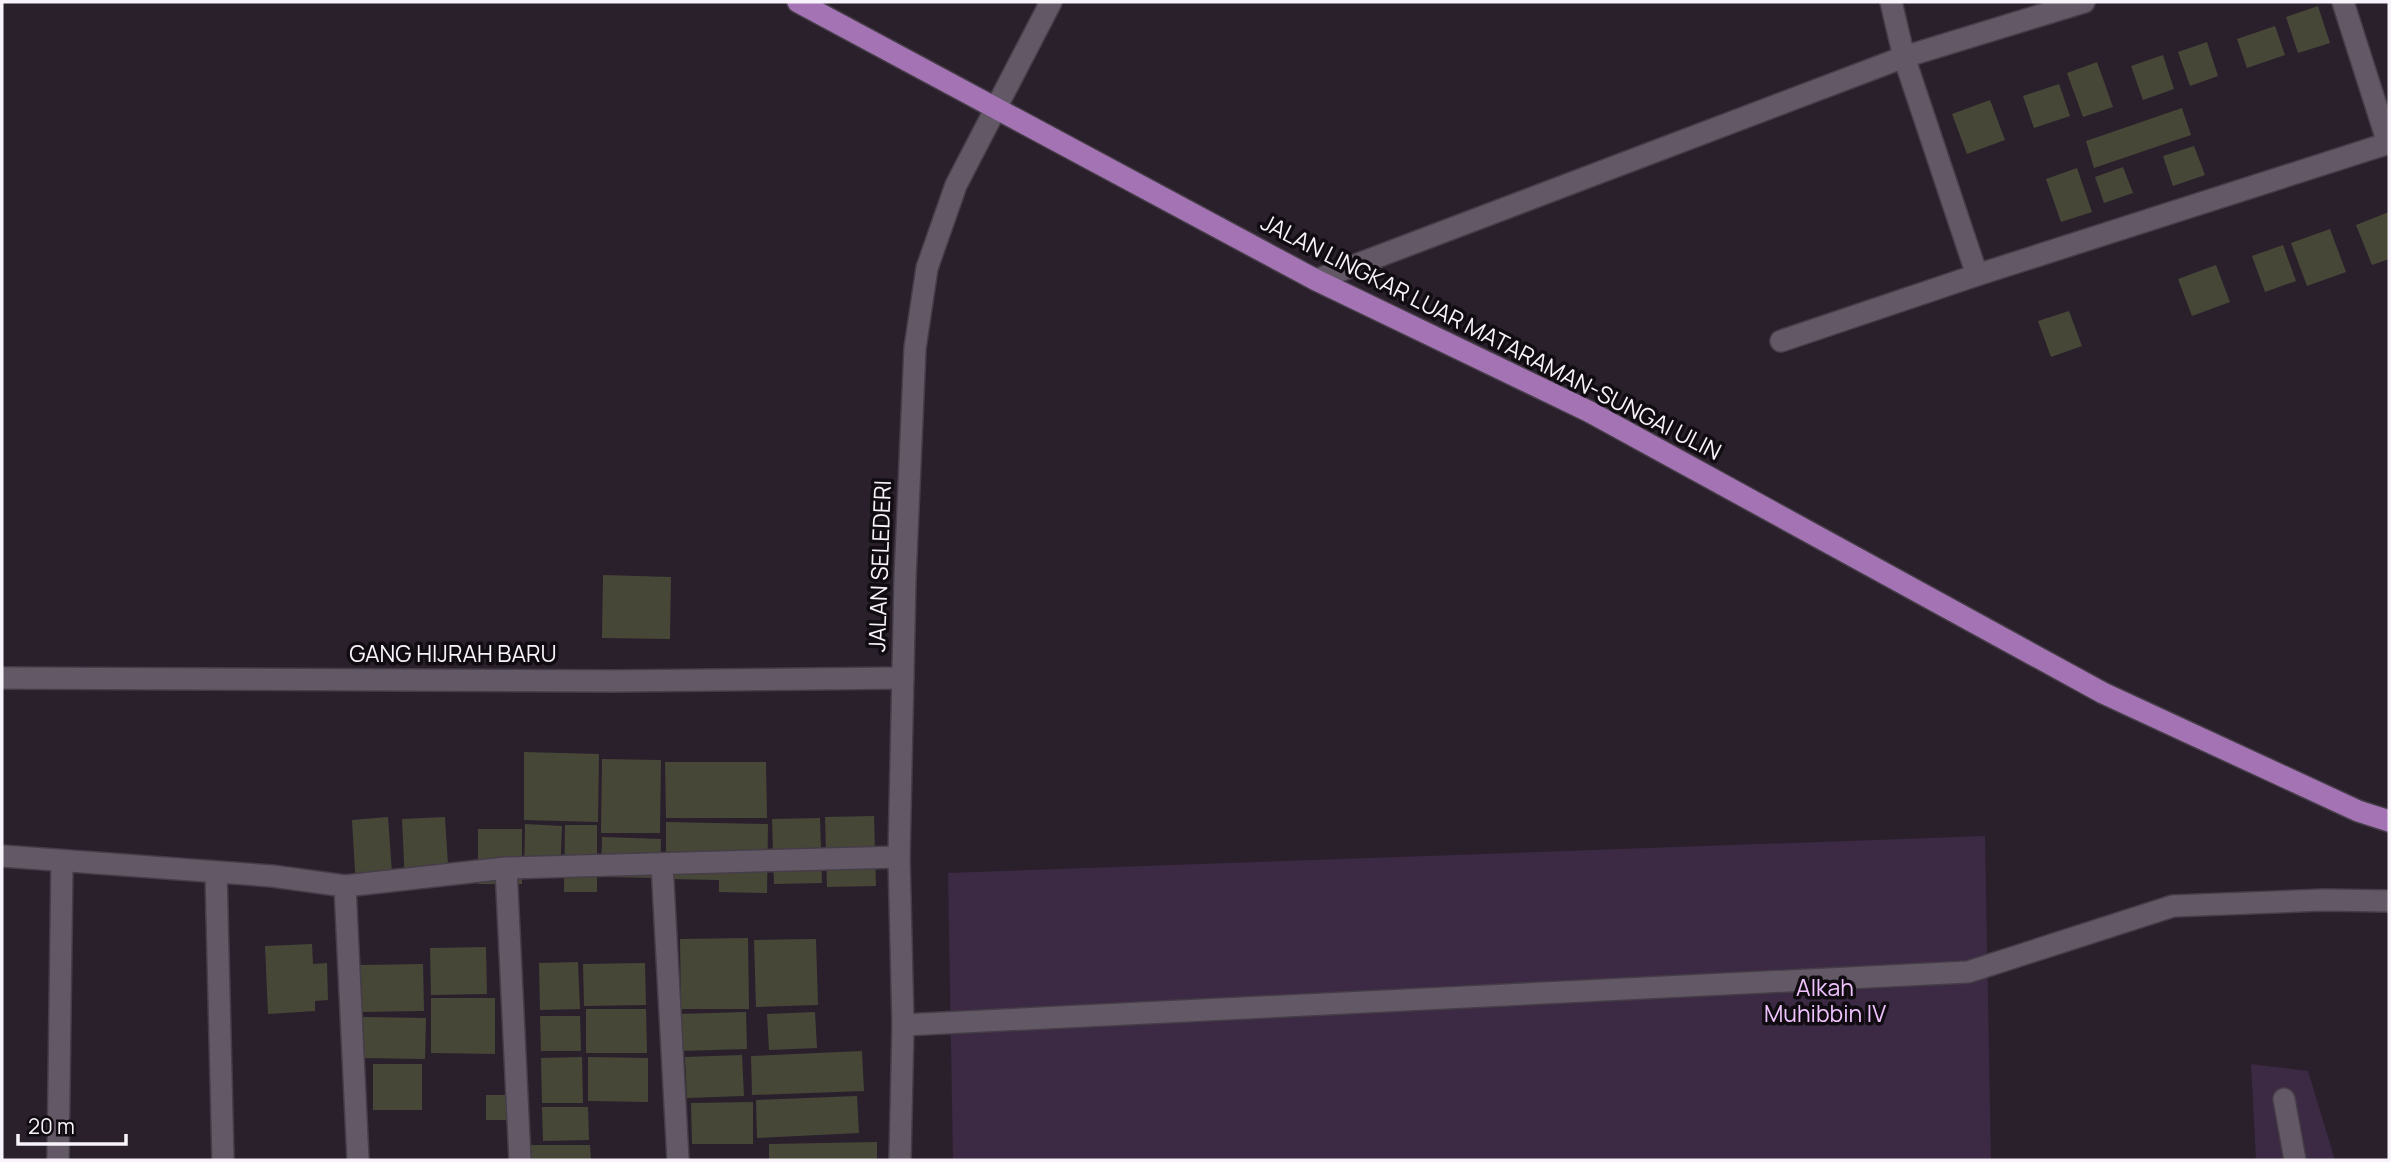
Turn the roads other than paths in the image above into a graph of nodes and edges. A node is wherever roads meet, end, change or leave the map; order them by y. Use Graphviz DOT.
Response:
graph roads {
  1 [pos="798,2"];
  2 [pos="1051,2"];
  3 [pos="1891,2"];
  4 [pos="2084,2"];
  5 [pos="2343,2"];
  6 [pos="1904,57"];
  7 [pos="997,107"];
  8 [pos="2389,143"];
  9 [pos="1976,275"];
  10 [pos="1316,279"];
  11 [pos="1782,341"];
  12 [pos="2,678"];
  13 [pos="903,678"];
  14 [pos="2389,821"];
  15 [pos="2,856"];
  16 [pos="900,857"];
  17 [pos="62,861"];
  18 [pos="662,864"];
  19 [pos="506,868"];
  20 [pos="216,872"];
  21 [pos="345,886"];
  22 [pos="2389,901"];
  23 [pos="903,1025"];
  24 [pos="2284,1099"];
  25 [pos="58,1160"];
  26 [pos="223,1160"];
  27 [pos="358,1160"];
  28 [pos="520,1160"];
  29 [pos="678,1160"];
  30 [pos="900,1160"];
  31 [pos="2295,1160"];
  1 -- 7 [label="main road, JALAN LINGKAR LUAR MATARAMAN-SUNGAI ULIN"];
  2 -- 7 [label="street, JALAN SELEDERI"];
  3 -- 6 [label="street"];
  4 -- 6 [label="street"];
  5 -- 8 [label="street"];
  6 -- 9 [label="street"];
  6 -- 10 [label="street"];
  7 -- 10 [label="main road, JALAN LINGKAR LUAR MATARAMAN-SUNGAI ULIN"];
  7 -- 13 [label="street, JALAN SELEDERI"];
  8 -- 9 [label="street"];
  9 -- 11 [label="street"];
  10 -- 14 [label="main road, JALAN LINGKAR LUAR MATARAMAN-SUNGAI ULIN"];
  12 -- 13 [label="street, GANG HIJRAH BARU"];
  13 -- 16 [label="street, JALAN SELEDERI"];
  15 -- 17 [label="street"];
  16 -- 18 [label="street"];
  16 -- 23 [label="street, JALAN SELEDERI"];
  17 -- 20 [label="street"];
  17 -- 25 [label="street"];
  18 -- 19 [label="street"];
  18 -- 29 [label="street"];
  19 -- 21 [label="street"];
  19 -- 28 [label="street"];
  20 -- 21 [label="street"];
  20 -- 26 [label="street"];
  21 -- 27 [label="street"];
  22 -- 23 [label="street"];
  23 -- 30 [label="street, JALAN SELEDERI"];
  24 -- 31 [label="street"];
}
